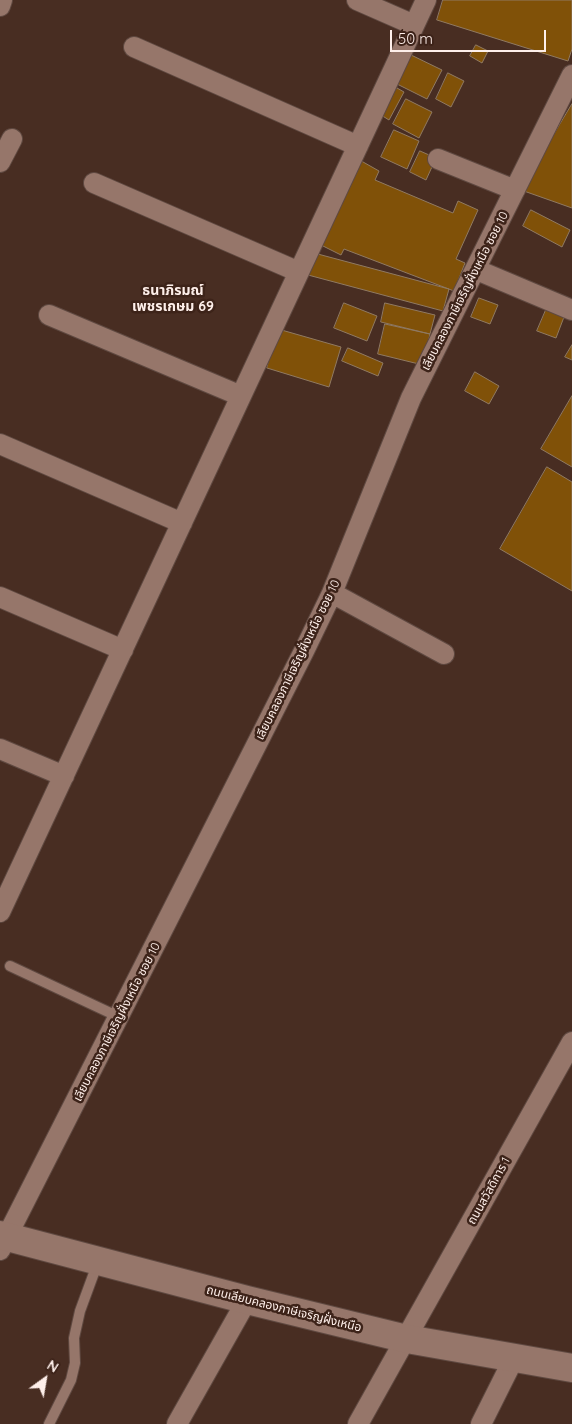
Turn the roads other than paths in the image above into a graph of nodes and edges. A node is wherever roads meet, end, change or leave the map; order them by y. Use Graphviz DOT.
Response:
graph roads {
  1 [pos="2,0"];
  2 [pos="357,0"];
  3 [pos="426,0"];
  4 [pos="0,6"];
  5 [pos="414,25"];
  6 [pos="134,47"];
  7 [pos="572,75"];
  8 [pos="12,139"];
  9 [pos="358,146"];
  10 [pos="438,160"];
  11 [pos="0,162"];
  12 [pos="94,183"];
  13 [pos="516,190"];
  14 [pos="477,270"];
  15 [pos="299,272"];
  16 [pos="572,310"];
  17 [pos="49,315"];
  18 [pos="241,396"];
  19 [pos="0,444"];
  20 [pos="182,523"];
  21 [pos="332,593"];
  22 [pos="0,597"];
  23 [pos="123,650"];
  24 [pos="444,654"];
  25 [pos="0,749"];
  26 [pos="64,776"];
  27 [pos="1,906"];
  28 [pos="10,966"];
  29 [pos="119,1017"];
  30 [pos="572,1042"];
  31 [pos="3,1241"];
  32 [pos="98,1261"];
  33 [pos="248,1300"];
  34 [pos="406,1339"];
  35 [pos="514,1358"];
  36 [pos="572,1368"];
  37 [pos="49,1424"];
  38 [pos="177,1424"];
  39 [pos="358,1424"];
  40 [pos="481,1424"];
  1 -- 4 [label="street"];
  2 -- 5 [label="street"];
  3 -- 5 [label="street"];
  5 -- 9 [label="street"];
  6 -- 9 [label="street"];
  7 -- 13 [label="street, เลียบคลองภาษีเจริญฝั่งเหนือ ซอย 10"];
  8 -- 11 [label="street"];
  9 -- 15 [label="street"];
  10 -- 13 [label="street"];
  12 -- 15 [label="street"];
  13 -- 14 [label="street, เลียบคลองภาษีเจริญฝั่งเหนือ ซอย 10"];
  14 -- 16 [label="street"];
  14 -- 21 [label="street, เลียบคลองภาษีเจริญฝั่งเหนือ ซอย 10"];
  15 -- 18 [label="street"];
  17 -- 18 [label="street"];
  18 -- 20 [label="street"];
  19 -- 20 [label="street"];
  20 -- 23 [label="street"];
  21 -- 24 [label="street"];
  21 -- 29 [label="street, เลียบคลองภาษีเจริญฝั่งเหนือ ซอย 10"];
  22 -- 23 [label="street"];
  23 -- 26 [label="street"];
  25 -- 26 [label="street"];
  26 -- 27 [label="street"];
  28 -- 29 [label="lane"];
  29 -- 31 [label="street, เลียบคลองภาษีเจริญฝั่งเหนือ ซอย 10"];
  30 -- 34 [label="street, ถนนสวัสดิการ 1"];
  31 -- 32 [label="main road, ถนนเลียบคลองภาษีเจริญฝั่งเหนือ"];
  32 -- 33 [label="main road, ถนนเลียบคลองภาษีเจริญฝั่งเหนือ"];
  32 -- 37 [label="lane"];
  33 -- 34 [label="main road, ถนนเลียบคลองภาษีเจริญฝั่งเหนือ"];
  33 -- 38 [label="street"];
  34 -- 35 [label="main road, ถนนเลียบคลองภาษีเจริญฝั่งเหนือ"];
  34 -- 39 [label="street, ถนนสวัสดิการ 1"];
  35 -- 36 [label="main road, ถนนเลียบคลองภาษีเจริญฝั่งเหนือ"];
  35 -- 40 [label="street"];
}
